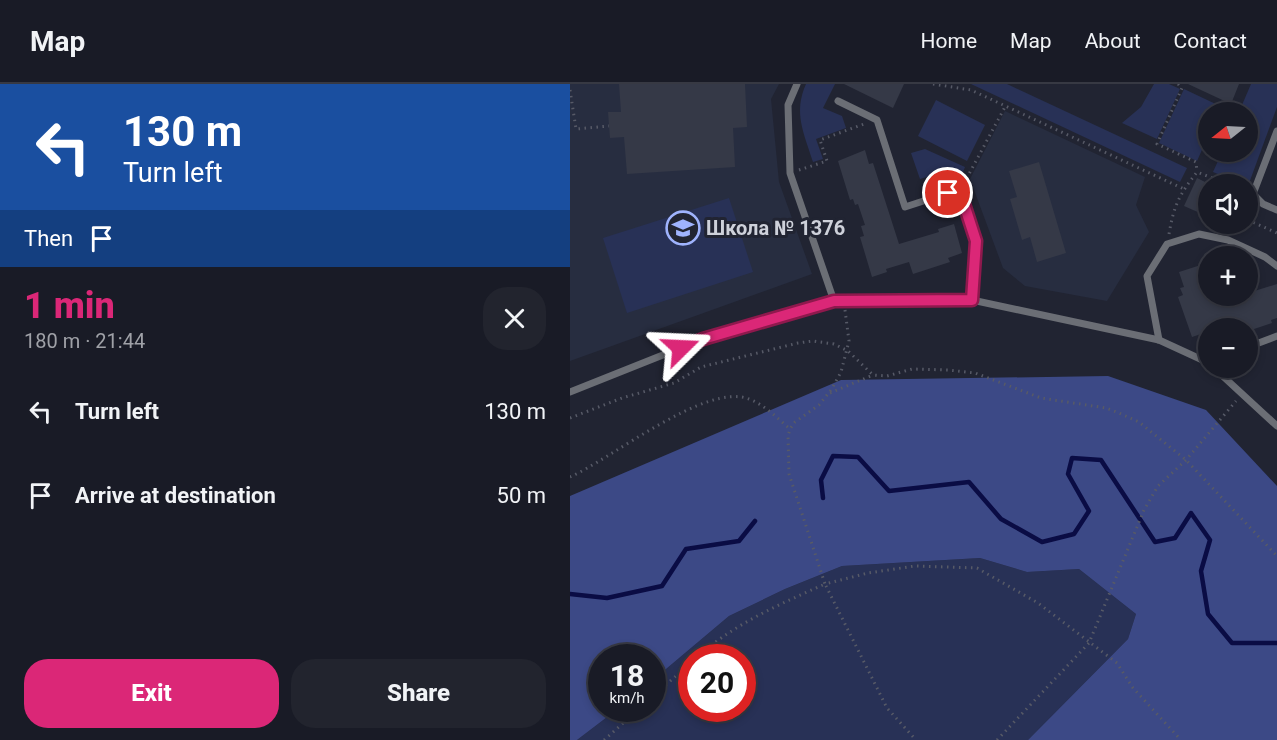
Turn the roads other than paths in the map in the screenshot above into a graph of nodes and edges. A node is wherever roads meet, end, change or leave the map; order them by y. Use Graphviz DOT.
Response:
graph roads {
  1 [pos="797,84"];
  2 [pos="838,101"];
  3 [pos="1277,130"];
  4 [pos="1277,210"];
  5 [pos="1277,266"];
  6 [pos="972,300"];
  7 [pos="834,301"];
  8 [pos="1277,336"];
  9 [pos="1159,340"];
  10 [pos="1258,343"];
  11 [pos="1198,358"];
  12 [pos="1225,378"];
  13 [pos="570,392"];
  14 [pos="1277,426"];
  1 -- 7 [label="lane"];
  2 -- 6 [label="lane"];
  3 -- 4 [label="lane"];
  5 -- 9 [label="lane"];
  6 -- 7 [label="lane"];
  6 -- 9 [label="lane"];
  7 -- 13 [label="lane"];
  8 -- 10 [label="lane"];
  9 -- 11 [label="lane"];
  12 -- 14 [label="lane"];
}
